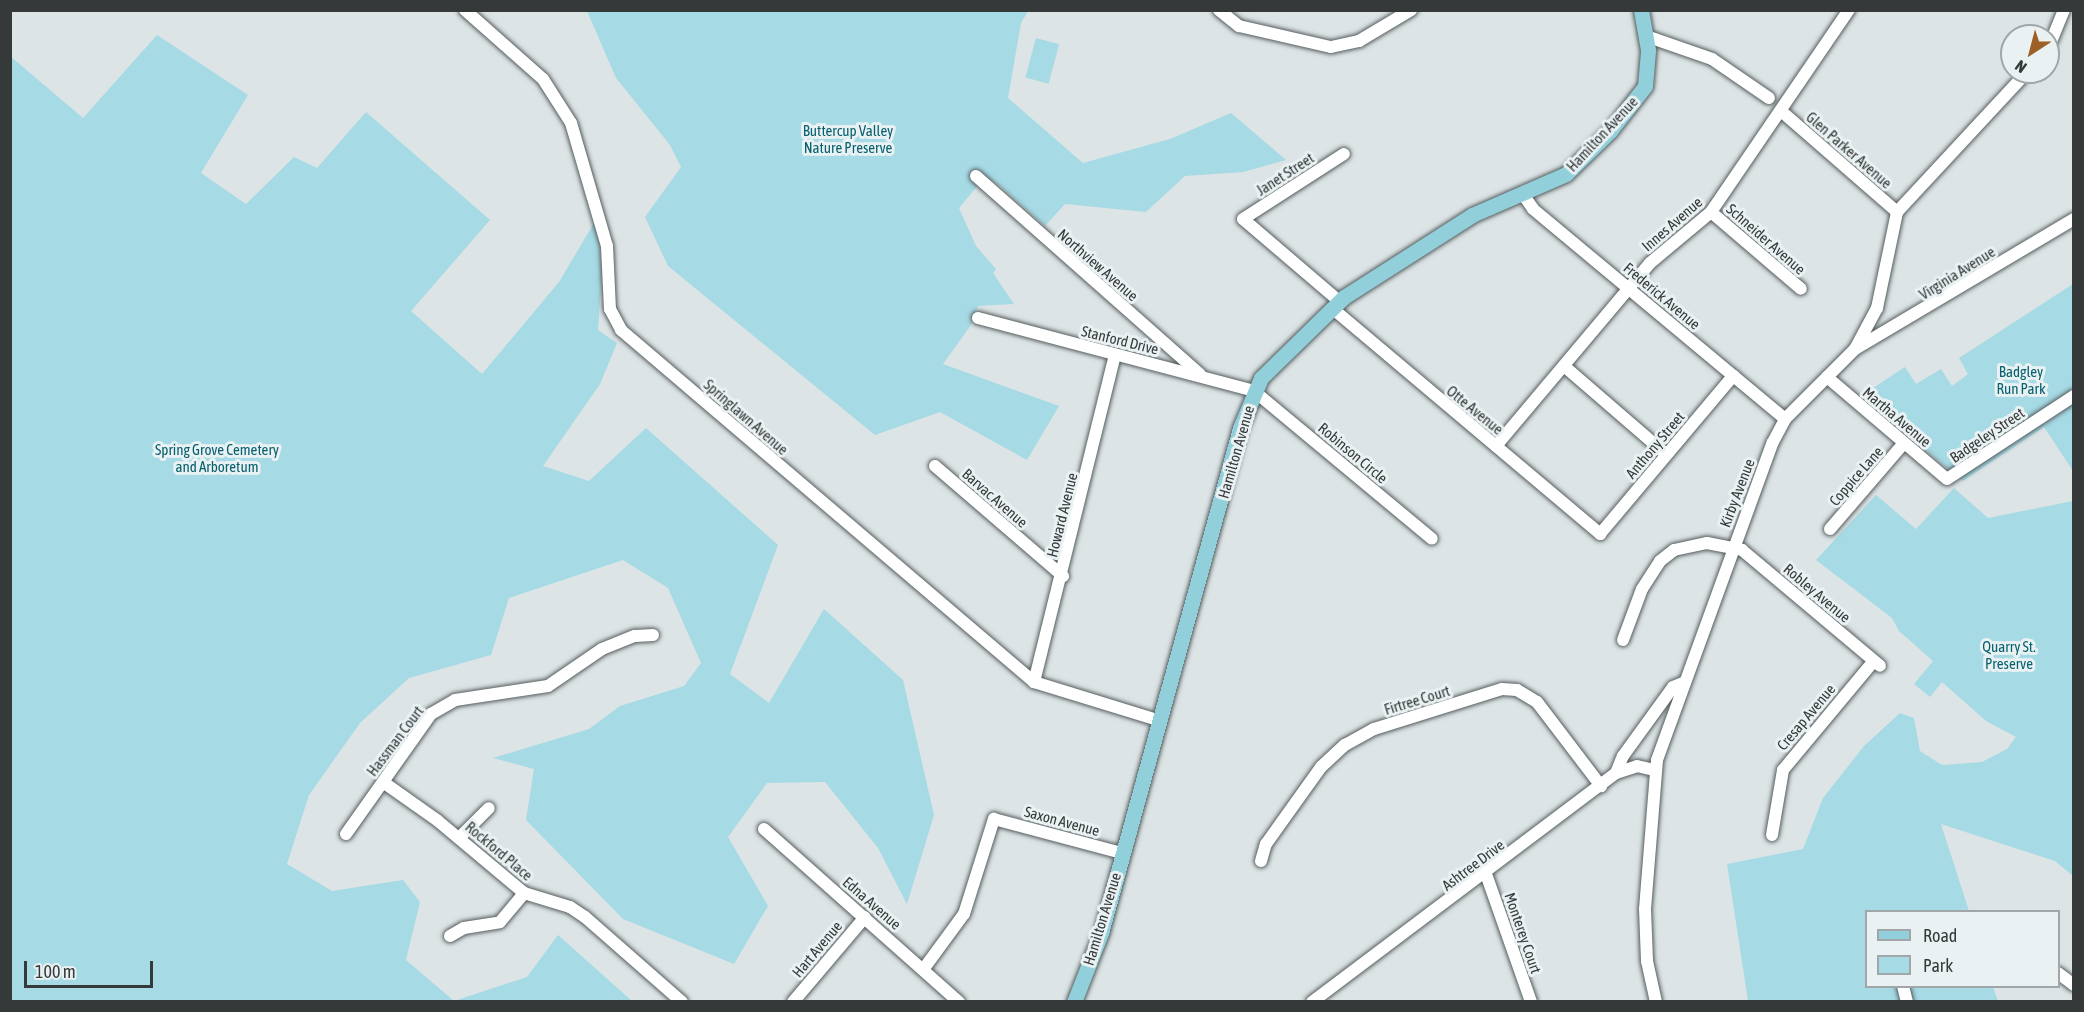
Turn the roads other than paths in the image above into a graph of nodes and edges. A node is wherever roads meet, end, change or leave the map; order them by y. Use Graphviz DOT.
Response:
graph roads {
  1 [pos="465,10"];
  2 [pos="1219,10"];
  3 [pos="1411,10"];
  4 [pos="1641,10"];
  5 [pos="1849,10"];
  6 [pos="2064,10"];
  7 [pos="2058,24"];
  8 [pos="1646,36"];
  9 [pos="2016,84"];
  10 [pos="1769,98"];
  11 [pos="1781,111"];
  12 [pos="1344,154"];
  13 [pos="976,176"];
  14 [pos="1522,193"];
  15 [pos="1711,212"];
  16 [pos="1897,212"];
  17 [pos="1243,219"];
  18 [pos="2073,219"];
  19 [pos="1630,289"];
  20 [pos="1801,289"];
  21 [pos="1335,304"];
  22 [pos="978,318"];
  23 [pos="1855,349"];
  24 [pos="1115,355"];
  25 [pos="1564,366"];
  26 [pos="1202,375"];
  27 [pos="1733,376"];
  28 [pos="1827,377"];
  29 [pos="1254,391"];
  30 [pos="2073,396"];
  31 [pos="1785,419"];
  32 [pos="1904,443"];
  33 [pos="1496,446"];
  34 [pos="1666,454"];
  35 [pos="935,466"];
  36 [pos="1947,480"];
  37 [pos="1830,529"];
  38 [pos="1600,534"];
  39 [pos="1432,539"];
  40 [pos="1732,545"];
  41 [pos="1063,576"];
  42 [pos="653,635"];
  43 [pos="1623,640"];
  44 [pos="1877,664"];
  45 [pos="1034,682"];
  46 [pos="1683,683"];
  47 [pos="1161,721"];
  48 [pos="1655,770"];
  49 [pos="1616,773"];
  50 [pos="383,782"];
  51 [pos="1601,786"];
  52 [pos="489,808"];
  53 [pos="764,829"];
  54 [pos="346,834"];
  55 [pos="1772,835"];
  56 [pos="459,838"];
  57 [pos="1122,853"];
  58 [pos="1261,861"];
  59 [pos="1486,874"];
  60 [pos="524,893"];
  61 [pos="865,917"];
  62 [pos="450,936"];
  63 [pos="924,967"];
  64 [pos="2060,975"];
  65 [pos="2073,985"];
  66 [pos="959,1001"];
  67 [pos="682,1002"];
  68 [pos="793,1002"];
  69 [pos="1074,1002"];
  70 [pos="1312,1002"];
  71 [pos="1531,1002"];
  72 [pos="1656,1002"];
  1 -- 45 [label="street, Springlawn Avenue"];
  2 -- 3 [label="street"];
  4 -- 8 [label="main road, Hamilton Avenue"];
  5 -- 11 [label="street, Innes Avenue"];
  6 -- 7 [label="street"];
  8 -- 10 [label="street"];
  8 -- 14 [label="main road, Hamilton Avenue"];
  9 -- 16 [label="street"];
  11 -- 15 [label="street, Innes Avenue"];
  11 -- 16 [label="street, Glen Parker Avenue"];
  12 -- 17 [label="street, Janet Street"];
  13 -- 26 [label="street, Northview Avenue"];
  14 -- 19 [label="street, Frederick Avenue"];
  14 -- 21 [label="main road, Hamilton Avenue"];
  15 -- 19 [label="street, Innes Avenue"];
  15 -- 20 [label="street, Schneider Avenue"];
  16 -- 23 [label="street, Kirby Avenue"];
  17 -- 21 [label="street, Otte Avenue"];
  18 -- 23 [label="street, Virginia Avenue"];
  19 -- 25 [label="street, Innes Avenue"];
  19 -- 27 [label="street, Frederick Avenue"];
  21 -- 29 [label="main road, Hamilton Avenue"];
  21 -- 33 [label="street, Otte Avenue"];
  22 -- 24 [label="street, Stanford Drive"];
  23 -- 28 [label="street, Kirby Avenue"];
  24 -- 26 [label="street, Stanford Drive"];
  24 -- 41 [label="street, Howard Avenue"];
  25 -- 33 [label="street, Innes Avenue"];
  25 -- 34 [label="street"];
  26 -- 29 [label="street, Stanford Drive"];
  27 -- 31 [label="street, Frederick Avenue"];
  27 -- 34 [label="street, Anthony Street"];
  28 -- 31 [label="street, Kirby Avenue"];
  28 -- 32 [label="street, Martha Avenue"];
  29 -- 39 [label="street, Robinson Circle"];
  29 -- 47 [label="main road, Hamilton Avenue"];
  30 -- 36 [label="street, Badgeley Street"];
  31 -- 40 [label="street, Kirby Avenue"];
  32 -- 36 [label="street, Martha Avenue"];
  32 -- 37 [label="street, Coppice Lane"];
  33 -- 38 [label="street, Otte Avenue"];
  34 -- 38 [label="street, Anthony Street"];
  35 -- 41 [label="street, Barvac Avenue"];
  40 -- 43 [label="street"];
  40 -- 44 [label="street, Robley Avenue"];
  40 -- 46 [label="street, Kirby Avenue"];
  41 -- 45 [label="street, Howard Avenue"];
  42 -- 50 [label="street, Hassman Court"];
  44 -- 55 [label="street, Cresap Avenue"];
  45 -- 47 [label="street, Springlawn Avenue"];
  46 -- 48 [label="street, Kirby Avenue"];
  46 -- 49 [label="street"];
  47 -- 57 [label="main road, Hamilton Avenue"];
  48 -- 49 [label="street"];
  48 -- 72 [label="street, Kirby Avenue"];
  49 -- 51 [label="street, Ashtree Drive"];
  50 -- 54 [label="street, Hassman Court"];
  50 -- 56 [label="street, Rockford Place"];
  51 -- 58 [label="street, Firtree Court"];
  51 -- 59 [label="street, Ashtree Drive"];
  52 -- 56 [label="street"];
  53 -- 61 [label="street, Edna Avenue"];
  56 -- 60 [label="street, Rockford Place"];
  57 -- 63 [label="street, Saxon Avenue"];
  57 -- 69 [label="main road, Hamilton Avenue"];
  59 -- 70 [label="street, Ashtree Drive"];
  59 -- 71 [label="street, Monterey Court"];
  60 -- 62 [label="street"];
  60 -- 67 [label="street, Rockford Place"];
  61 -- 63 [label="street, Edna Avenue"];
  61 -- 68 [label="street, Hart Avenue"];
  63 -- 66 [label="street, Edna Avenue"];
  64 -- 65 [label="street"];
}
